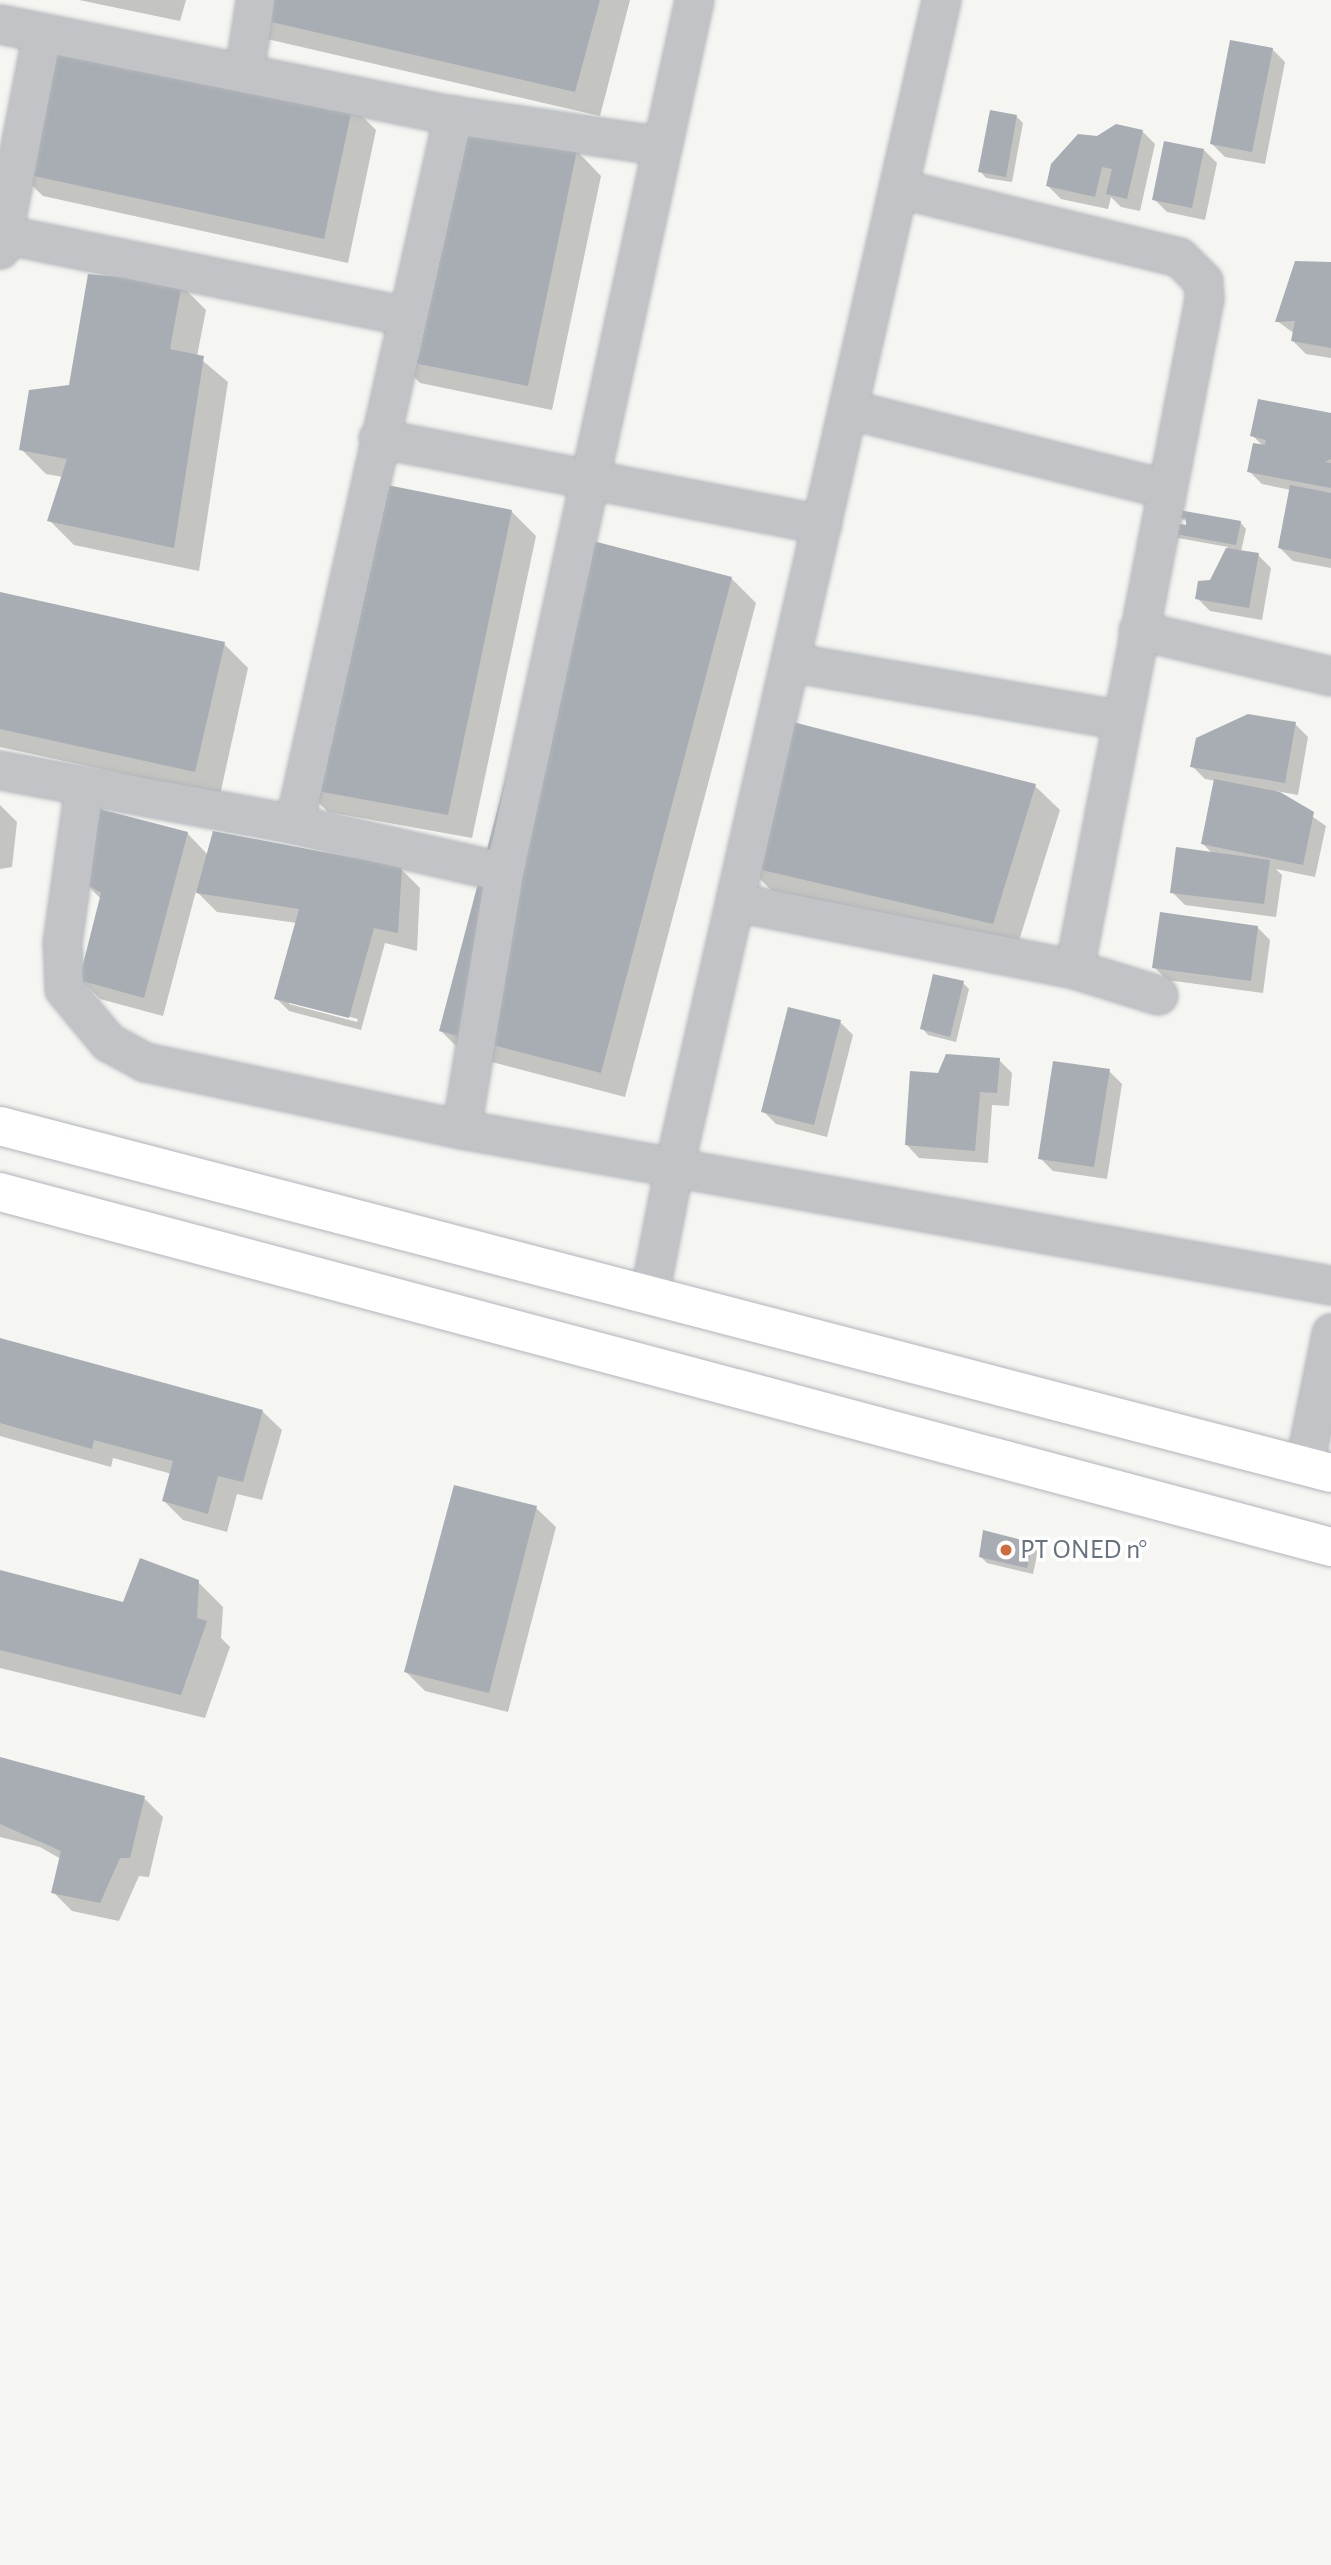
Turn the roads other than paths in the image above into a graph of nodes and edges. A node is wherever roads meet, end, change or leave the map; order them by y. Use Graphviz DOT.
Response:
graph roads {
  1 [pos="255,0"];
  2 [pos="694,0"];
  3 [pos="941,0"];
  4 [pos="0,24"];
  5 [pos="42,33"];
  6 [pos="243,72"];
  7 [pos="453,115"];
  8 [pos="662,146"];
  9 [pos="898,188"];
  10 [pos="2,242"];
  11 [pos="405,316"];
  12 [pos="848,409"];
  13 [pos="378,439"];
  14 [pos="589,479"];
  15 [pos="1166,489"];
  16 [pos="822,524"];
  17 [pos="1138,630"];
  18 [pos="790,662"];
  19 [pos="1331,676"];
  20 [pos="1121,720"];
  21 [pos="0,770"];
  22 [pos="84,786"];
  23 [pos="295,824"];
  24 [pos="504,872"];
  25 [pos="736,902"];
  26 [pos="1074,969"];
  27 [pos="1158,995"];
  28 [pos="0,1126"];
  29 [pos="461,1129"];
  30 [pos="674,1167"];
  31 [pos="0,1192"];
  32 [pos="1331,1285"];
  33 [pos="649,1295"];
  34 [pos="1331,1333"];
  35 [pos="1318,1469"];
  36 [pos="1331,1547"];
  1 -- 6 [label="street"];
  2 -- 8 [label="street"];
  3 -- 9 [label="street"];
  4 -- 5 [label="street"];
  5 -- 6 [label="street"];
  5 -- 10 [label="street"];
  6 -- 7 [label="street"];
  7 -- 8 [label="street"];
  7 -- 11 [label="street"];
  8 -- 14 [label="street"];
  9 -- 12 [label="street"];
  9 -- 15 [label="street"];
  10 -- 11 [label="street"];
  11 -- 13 [label="street"];
  12 -- 15 [label="street"];
  12 -- 16 [label="street"];
  13 -- 14 [label="street"];
  13 -- 23 [label="street"];
  14 -- 16 [label="street"];
  14 -- 24 [label="street"];
  15 -- 17 [label="street"];
  16 -- 18 [label="street"];
  17 -- 19 [label="street"];
  17 -- 20 [label="street"];
  18 -- 20 [label="street"];
  18 -- 25 [label="street"];
  20 -- 26 [label="street"];
  21 -- 22 [label="street"];
  22 -- 23 [label="street"];
  22 -- 29 [label="street"];
  23 -- 24 [label="street"];
  24 -- 29 [label="street"];
  25 -- 26 [label="street"];
  25 -- 30 [label="street"];
  26 -- 27 [label="street"];
  28 -- 33 [label="main road"];
  29 -- 30 [label="street"];
  30 -- 32 [label="street"];
  30 -- 33 [label="street"];
  31 -- 36 [label="main road"];
  33 -- 35 [label="main road"];
  34 -- 35 [label="street"];
}
